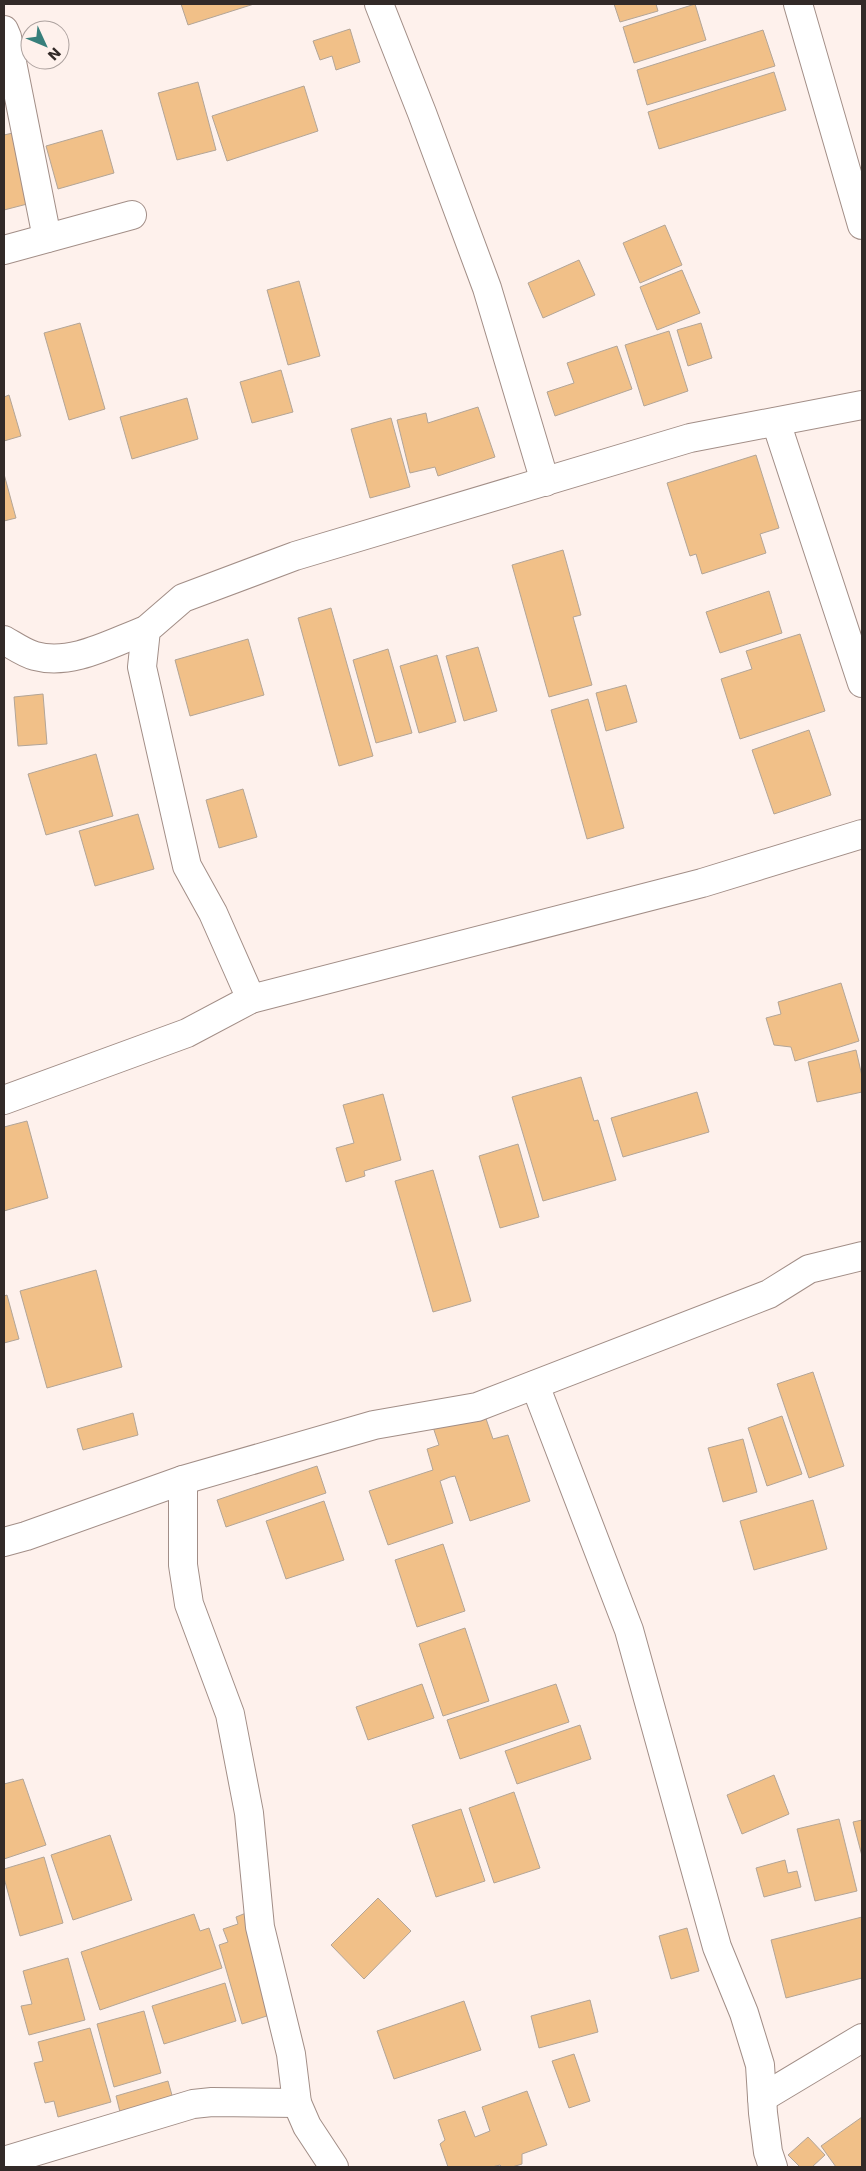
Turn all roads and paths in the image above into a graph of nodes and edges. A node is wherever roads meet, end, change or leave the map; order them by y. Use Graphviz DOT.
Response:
graph roads {
  1 [pos="379,4"];
  2 [pos="798,4"];
  3 [pos="4,30"];
  4 [pos="132,215"];
  5 [pos="862,225"];
  6 [pos="47,238"];
  7 [pos="4,250"];
  8 [pos="862,405"];
  9 [pos="776,422"];
  10 [pos="545,482"];
  11 [pos="146,630"];
  12 [pos="4,640"];
  13 [pos="34,656"];
  14 [pos="4,662"];
  15 [pos="862,683"];
  16 [pos="862,834"];
  17 [pos="251,998"];
  18 [pos="4,1100"];
  19 [pos="862,1256"];
  20 [pos="534,1385"];
  21 [pos="182,1480"];
  22 [pos="4,1542"];
  23 [pos="862,2038"];
  24 [pos="762,2098"];
  25 [pos="297,2103"];
  26 [pos="4,2161"];
  27 [pos="334,2167"];
  28 [pos="773,2167"];
  1 -- 10 [label="street"];
  2 -- 5 [label="street"];
  3 -- 6 [label="street"];
  4 -- 6 [label="street"];
  6 -- 7 [label="street"];
  8 -- 9 [label="street"];
  9 -- 10 [label="street"];
  9 -- 15 [label="street"];
  10 -- 11 [label="street"];
  11 -- 13 [label="street"];
  11 -- 17 [label="street"];
  12 -- 13 [label="street"];
  13 -- 14 [label="street"];
  16 -- 17 [label="street"];
  17 -- 18 [label="street"];
  19 -- 20 [label="street"];
  20 -- 21 [label="street"];
  20 -- 24 [label="street"];
  21 -- 22 [label="street"];
  21 -- 25 [label="street"];
  23 -- 24 [label="street"];
  24 -- 28 [label="street"];
  25 -- 26 [label="street"];
  25 -- 27 [label="street"];
}
